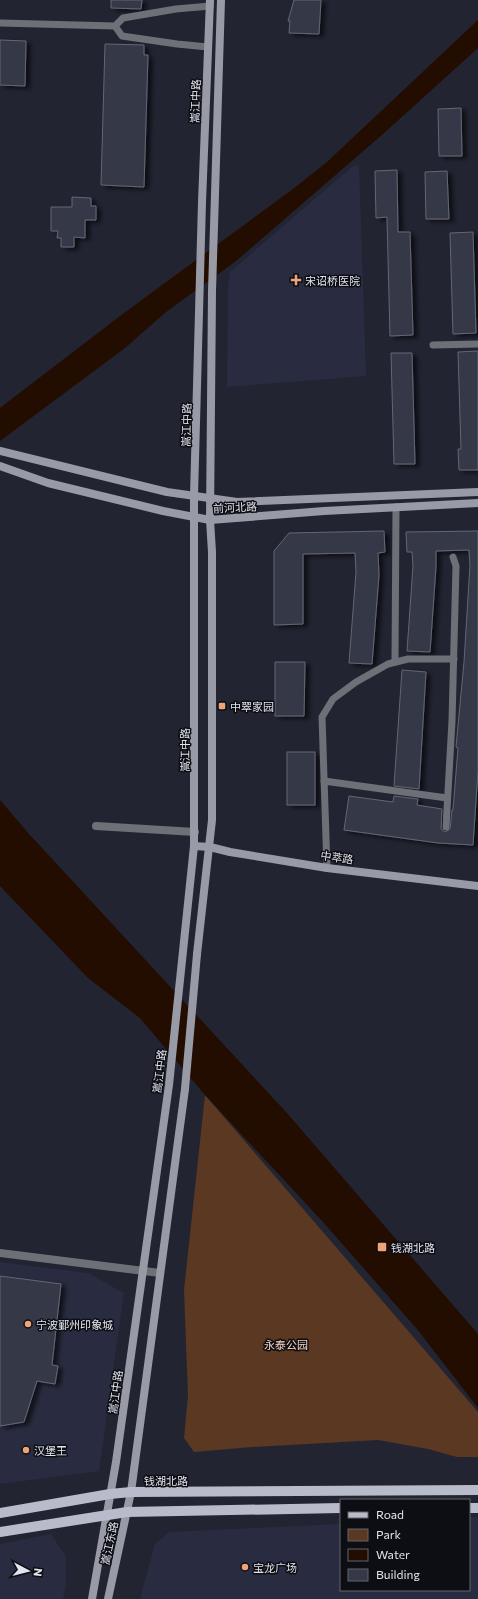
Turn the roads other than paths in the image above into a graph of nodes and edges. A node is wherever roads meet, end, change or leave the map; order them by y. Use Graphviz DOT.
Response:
graph roads {
  1 [pos="221,0"];
  2 [pos="210,3"];
  3 [pos="0,23"];
  4 [pos="115,26"];
  5 [pos="208,47"];
  6 [pos="478,344"];
  7 [pos="433,345"];
  8 [pos="0,451"];
  9 [pos="0,466"];
  10 [pos="478,492"];
  11 [pos="194,496"];
  12 [pos="211,499"];
  13 [pos="478,503"];
  14 [pos="396,507"];
  15 [pos="194,517"];
  16 [pos="210,520"];
  17 [pos="453,557"];
  18 [pos="454,659"];
  19 [pos="395,662"];
  20 [pos="324,781"];
  21 [pos="447,798"];
  22 [pos="96,826"];
  23 [pos="446,827"];
  24 [pos="195,832"];
  25 [pos="194,846"];
  26 [pos="210,847"];
  27 [pos="327,868"];
  28 [pos="478,886"];
  29 [pos="0,1253"];
  30 [pos="143,1271"];
  31 [pos="160,1273"];
  32 [pos="478,1490"];
  33 [pos="130,1492"];
  34 [pos="110,1494"];
  35 [pos="340,1508"];
  36 [pos="0,1512"];
  37 [pos="127,1512"];
  38 [pos="107,1514"];
  39 [pos="0,1532"];
  40 [pos="92,1599"];
  41 [pos="108,1599"];
  1 -- 12 [label="main road"];
  2 -- 4 [label="lane"];
  2 -- 5 [label="main road, 嵩江中路"];
  3 -- 4 [label="lane"];
  4 -- 5 [label="lane"];
  5 -- 11 [label="main road, 嵩江中路"];
  6 -- 7 [label="lane"];
  8 -- 11 [label="main road, 前河北路"];
  9 -- 15 [label="main road, 前河北路"];
  10 -- 12 [label="main road, 前河北路"];
  11 -- 12 [label="main road, 前河北路"];
  11 -- 15 [label="main road, 嵩江中路"];
  12 -- 16 [label="main road"];
  13 -- 14 [label="main road, 前河北路"];
  14 -- 16 [label="main road, 前河北路"];
  14 -- 19 [label="lane"];
  15 -- 16 [label="main road, 前河北路"];
  15 -- 24 [label="main road, 嵩江中路"];
  16 -- 26 [label="main road"];
  17 -- 18 [label="lane"];
  18 -- 19 [label="lane"];
  18 -- 21 [label="lane"];
  19 -- 20 [label="lane"];
  20 -- 21 [label="lane"];
  20 -- 27 [label="lane"];
  21 -- 23 [label="lane"];
  22 -- 24 [label="street"];
  24 -- 25 [label="main road, 嵩江中路"];
  25 -- 26 [label="main road, 中萃路"];
  25 -- 30 [label="main road, 嵩江中路"];
  26 -- 27 [label="main road, 中萃路"];
  26 -- 31 [label="main road, bridge"];
  27 -- 28 [label="main road, 中萃路"];
  29 -- 30 [label="street"];
  30 -- 31 [label="street"];
  30 -- 34 [label="main road, 嵩江中路"];
  31 -- 33 [label="main road"];
  32 -- 33 [label="main road, 钱湖北路"];
  33 -- 34 [label="main road, 钱湖北路"];
  33 -- 37 [label="main road, 嵩江东路"];
  34 -- 36 [label="main road, 钱湖北路"];
  34 -- 38 [label="main road, 嵩江东路"];
  35 -- 37 [label="main road"];
  37 -- 38 [label="main road"];
  37 -- 41 [label="main road, 嵩江东路"];
  38 -- 39 [label="main road"];
  38 -- 40 [label="main road, 嵩江东路"];
}
